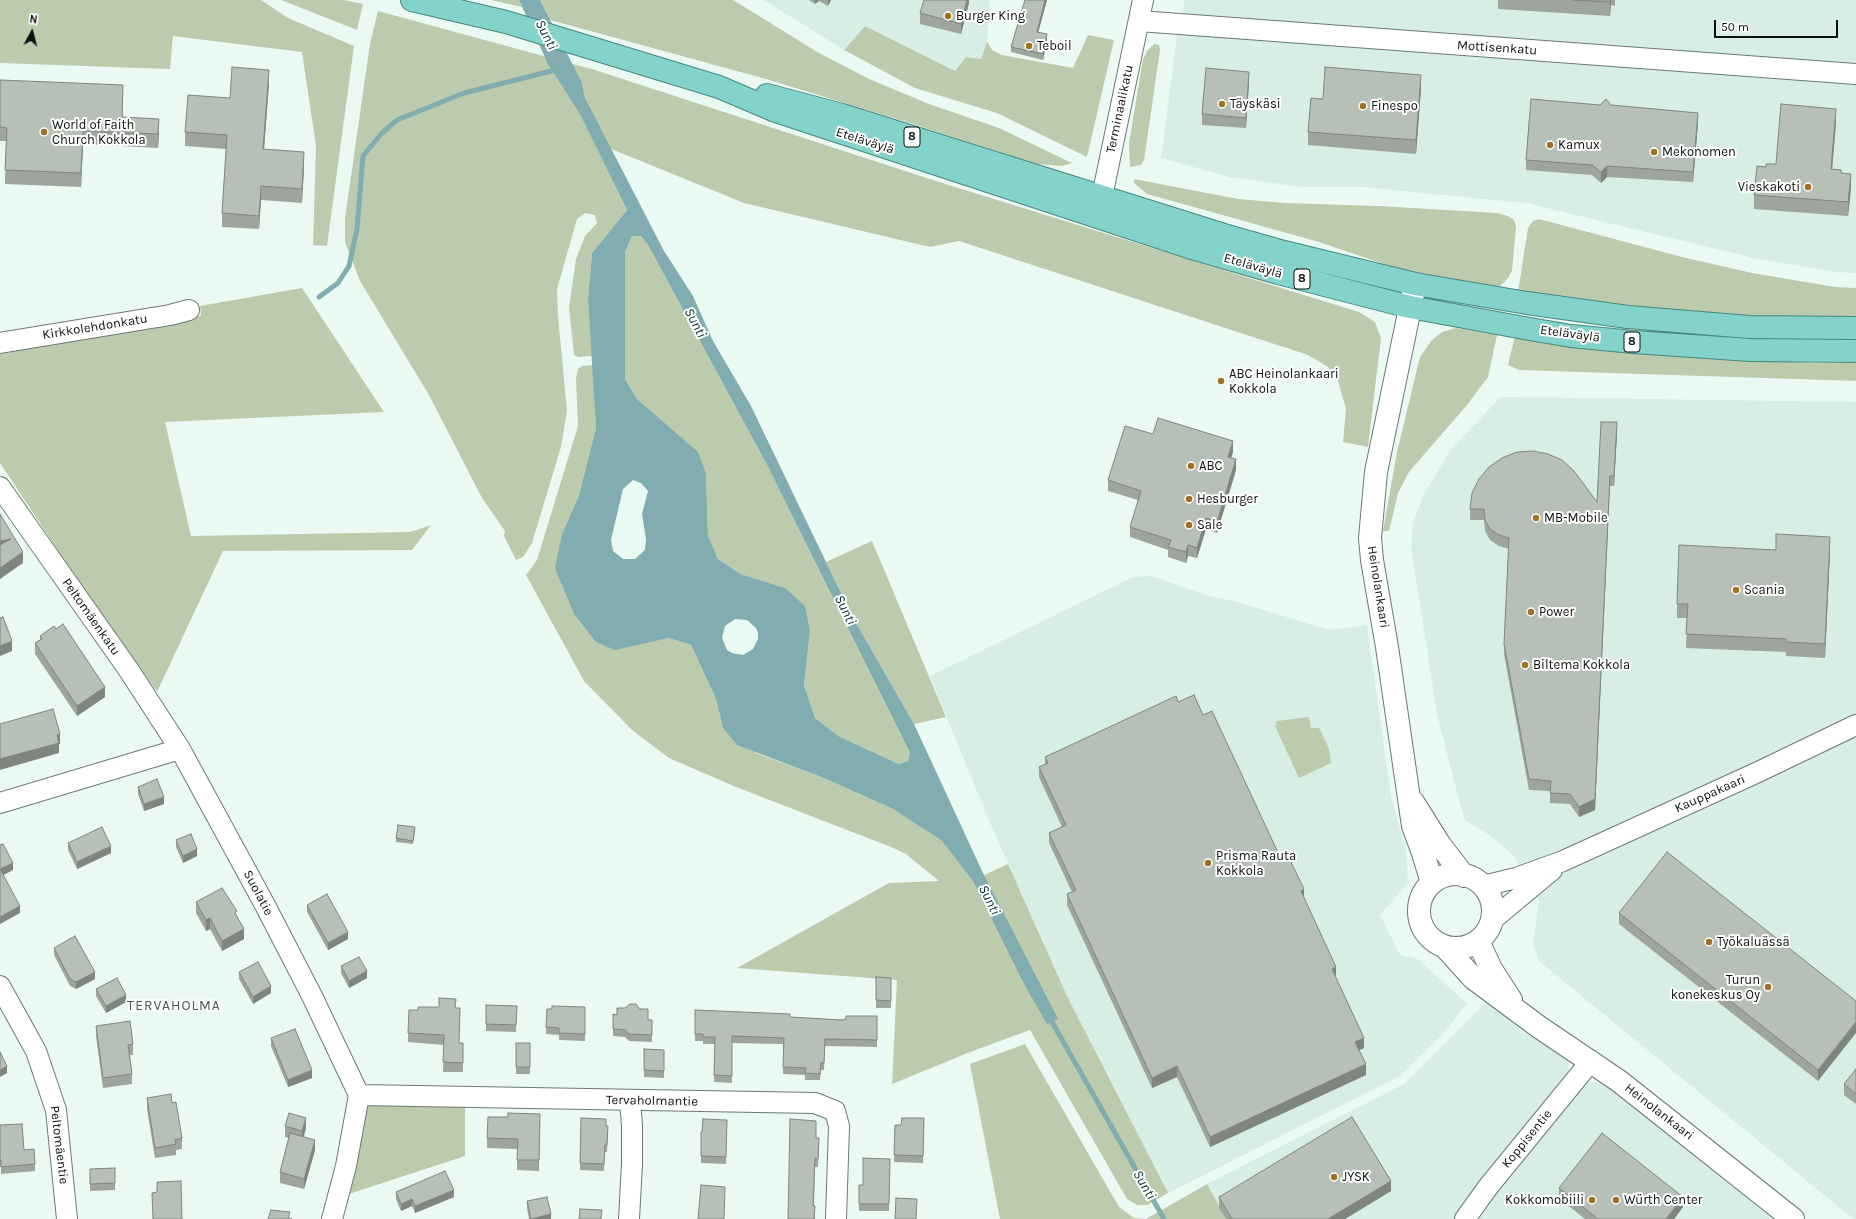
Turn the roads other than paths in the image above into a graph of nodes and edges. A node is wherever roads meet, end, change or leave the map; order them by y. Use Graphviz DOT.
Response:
graph roads {
  1 [pos="412,0"];
  2 [pos="1143,0"];
  3 [pos="1139,21"];
  4 [pos="1856,74"];
  5 [pos="719,87"];
  6 [pos="1102,197"];
  7 [pos="1097,218"];
  8 [pos="1415,284"];
  9 [pos="1410,307"];
  10 [pos="189,310"];
  11 [pos="1856,328"];
  12 [pos="0,343"];
  13 [pos="1856,351"];
  14 [pos="0,487"];
  15 [pos="1856,725"];
  16 [pos="180,749"];
  17 [pos="1409,796"];
  18 [pos="0,803"];
  19 [pos="1563,861"];
  20 [pos="1464,876"];
  21 [pos="1432,883"];
  22 [pos="1483,886"];
  23 [pos="1492,920"];
  24 [pos="1478,941"];
  25 [pos="1445,947"];
  26 [pos="0,986"];
  27 [pos="1519,1013"];
  28 [pos="1591,1061"];
  29 [pos="359,1095"];
  30 [pos="630,1100"];
  31 [pos="67,1219"];
  32 [pos="332,1219"];
  33 [pos="629,1219"];
  34 [pos="836,1219"];
  35 [pos="1465,1219"];
  36 [pos="1793,1219"];
  1 -- 5 [label="highway, Eteläväylä / 8"];
  2 -- 3 [label="street, Terminaalikatu"];
  3 -- 4 [label="street, Mottisenkatu"];
  3 -- 6 [label="street, Terminaalikatu"];
  5 -- 6 [label="highway, Eteläväylä / 8"];
  5 -- 7 [label="highway, Eteläväylä / 8"];
  6 -- 7 [label="street, Terminaalikatu"];
  6 -- 8 [label="highway, Eteläväylä / 8"];
  7 -- 9 [label="highway, Eteläväylä / 8"];
  8 -- 9 [label="street, Heinolankaari"];
  8 -- 11 [label="highway, Eteläväylä / 8"];
  9 -- 13 [label="highway, Eteläväylä / 8"];
  9 -- 17 [label="street, Heinolankaari"];
  10 -- 12 [label="street, Kirkkolehdonkatu"];
  14 -- 16 [label="street, Peltomäenkatu"];
  15 -- 19 [label="street, Kauppakaari"];
  16 -- 18 [label="street"];
  16 -- 29 [label="street, Suolatie"];
  17 -- 20 [label="street, Heinolankaari"];
  17 -- 21 [label="street, Heinolankaari"];
  19 -- 22 [label="street, Kauppakaari"];
  19 -- 23 [label="street, Kauppakaari"];
  20 -- 21 [label="street"];
  20 -- 22 [label="street"];
  21 -- 25 [label="street"];
  22 -- 23 [label="street"];
  23 -- 24 [label="street"];
  24 -- 25 [label="street"];
  24 -- 27 [label="street, Heinolankaari"];
  25 -- 27 [label="street, Heinolankaari"];
  26 -- 31 [label="street, Peltomäentie"];
  27 -- 28 [label="street, Heinolankaari"];
  28 -- 35 [label="street, Koppisentie"];
  28 -- 36 [label="street, Heinolankaari"];
  29 -- 30 [label="street, Tervaholmantie"];
  29 -- 32 [label="street"];
  30 -- 33 [label="street"];
  30 -- 34 [label="street, Tervaholmantie"];
}
